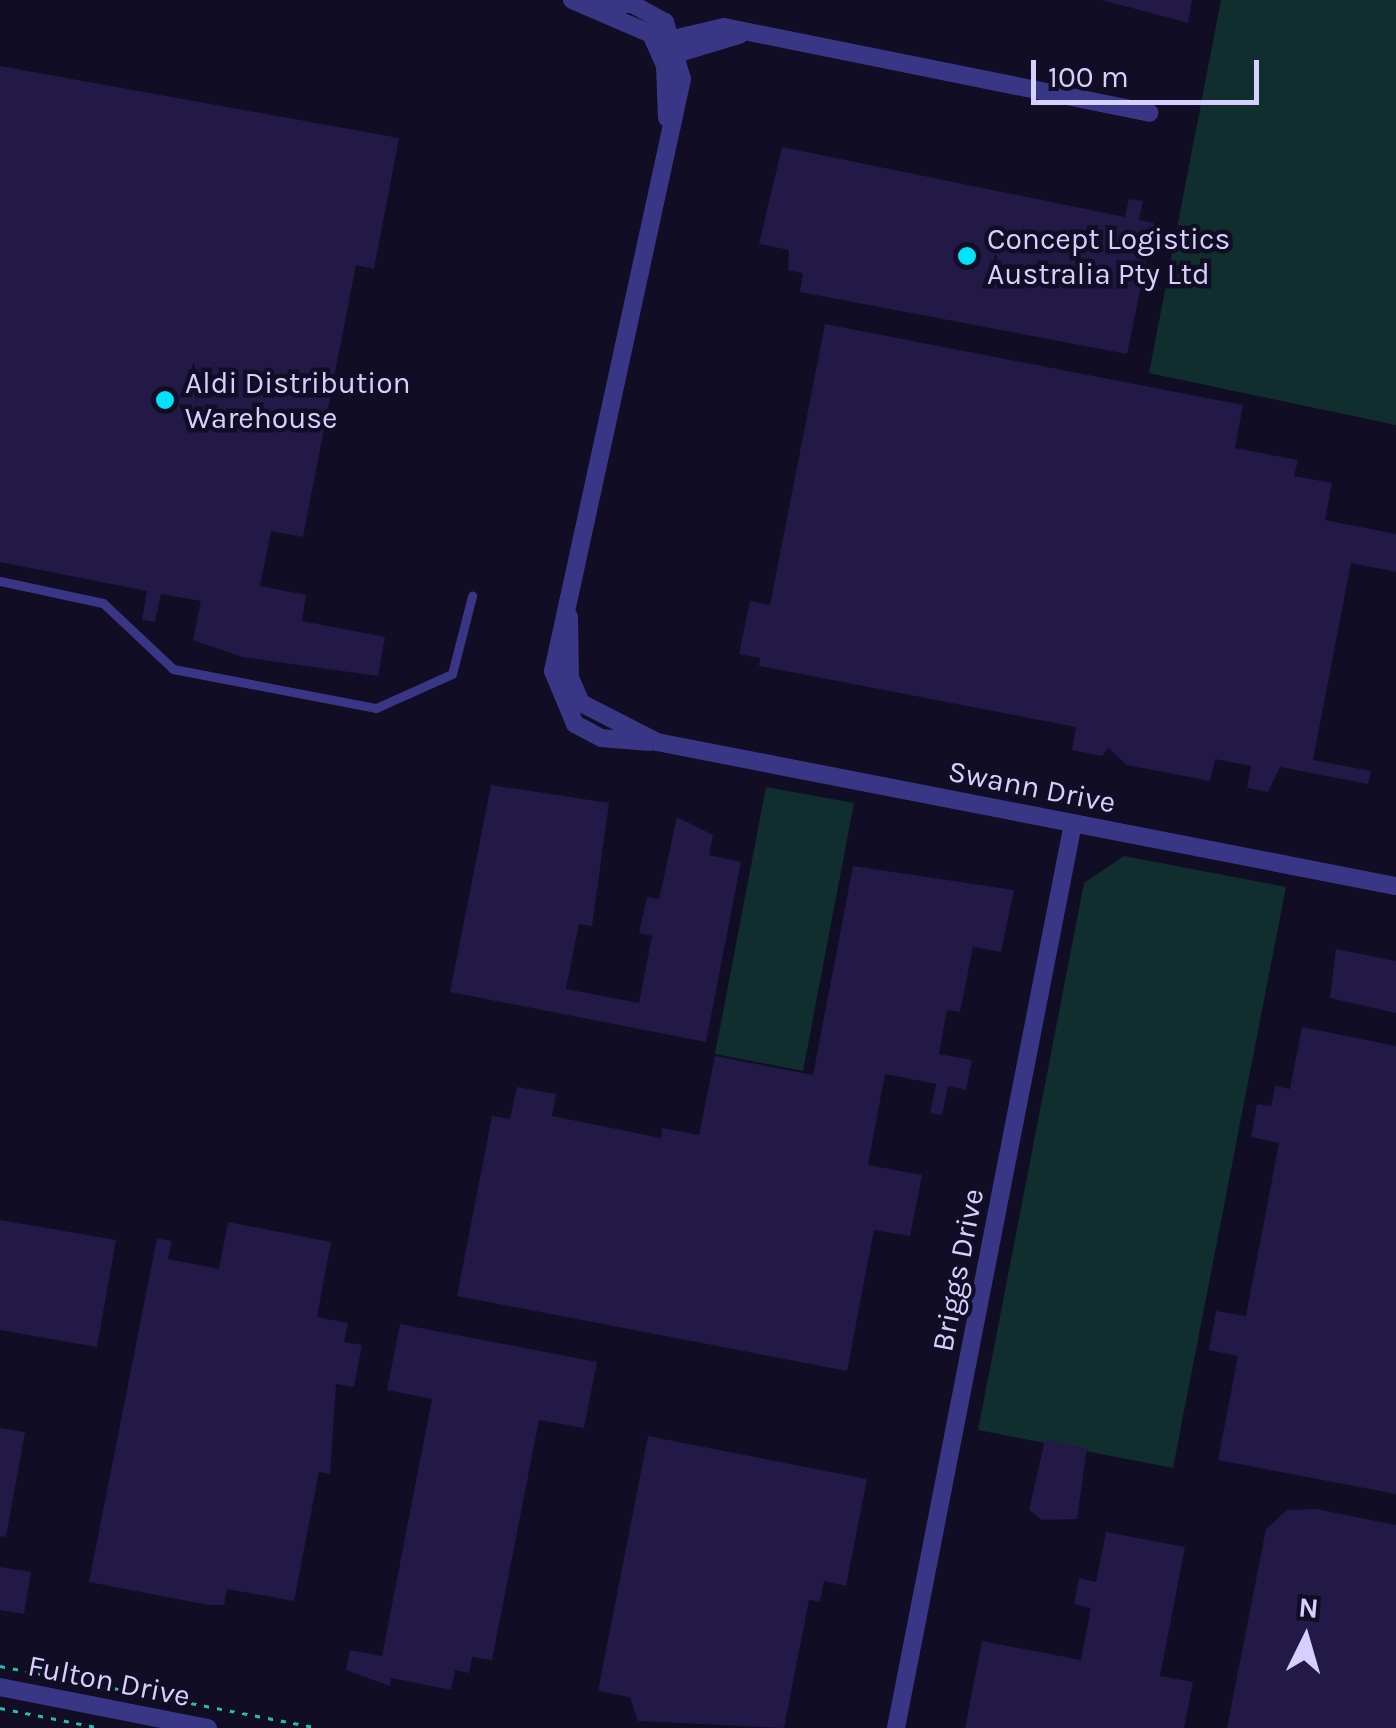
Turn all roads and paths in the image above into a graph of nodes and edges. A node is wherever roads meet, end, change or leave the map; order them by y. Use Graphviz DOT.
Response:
graph roads {
  1 [pos="572,0"];
  2 [pos="669,47"];
  3 [pos="1148,113"];
  4 [pos="0,581"];
  5 [pos="472,596"];
  6 [pos="1073,823"];
  7 [pos="1396,886"];
  8 [pos="0,1666"];
  9 [pos="0,1687"];
  10 [pos="0,1708"];
  11 [pos="101,1728"];
  12 [pos="208,1728"];
  13 [pos="318,1728"];
  14 [pos="896,1728"];
  1 -- 2 [label="street"];
  2 -- 3 [label="street"];
  2 -- 6 [label="street, Swann Drive"];
  4 -- 5 [label="lane"];
  6 -- 7 [label="street, Swann Drive"];
  6 -- 14 [label="street, Briggs Drive"];
  8 -- 13 [label="path"];
  9 -- 12 [label="street, Fulton Drive"];
  10 -- 11 [label="path"];
}
